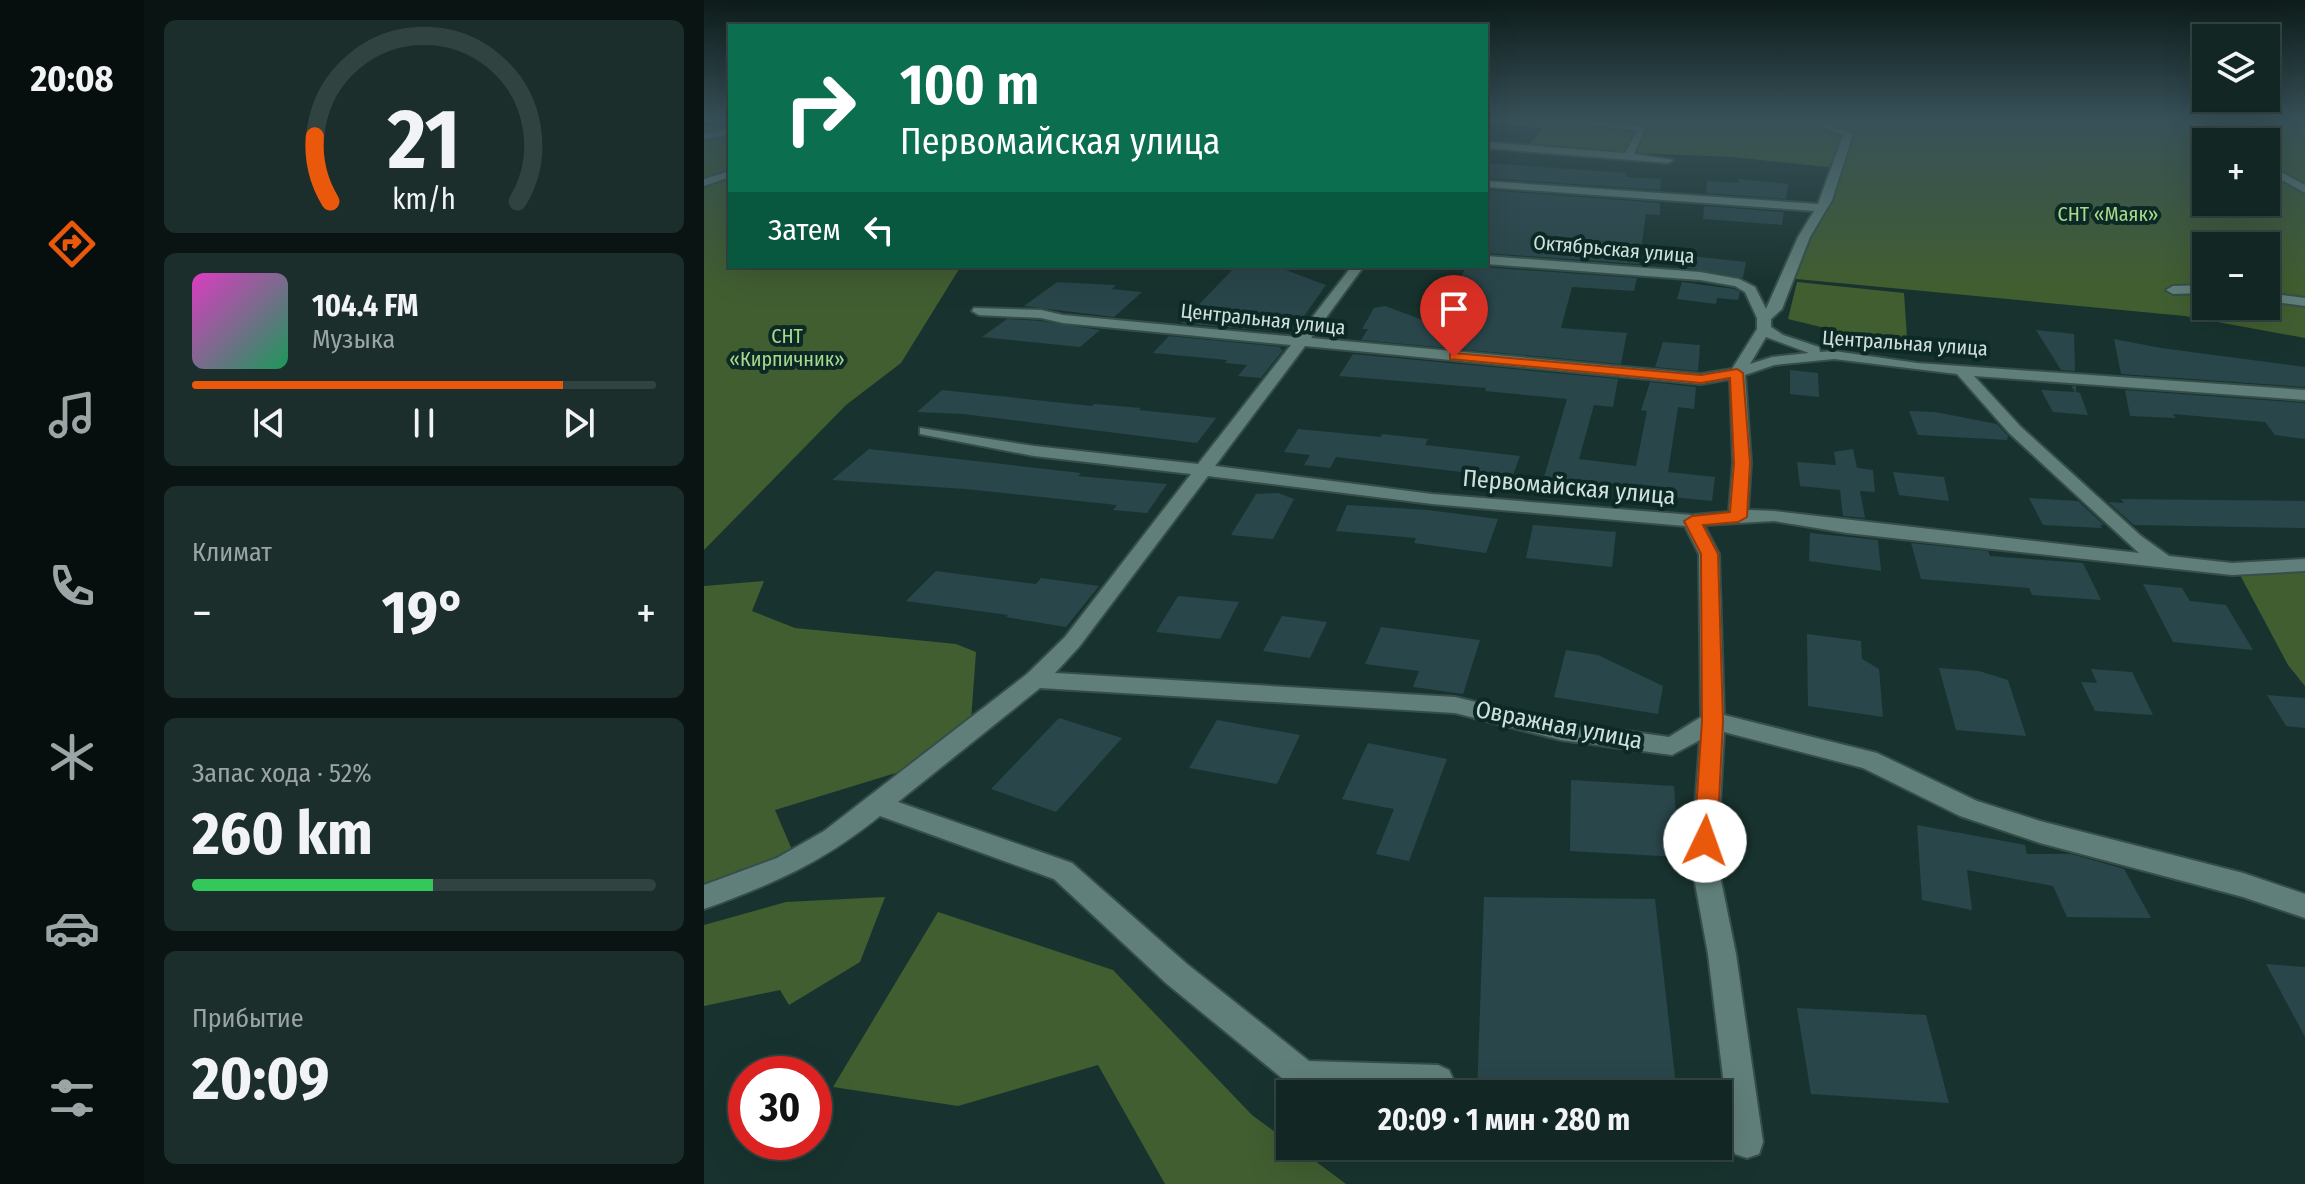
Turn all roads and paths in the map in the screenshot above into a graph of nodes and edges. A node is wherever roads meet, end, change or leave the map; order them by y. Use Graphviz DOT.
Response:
graph roads {
  1 [pos="1832,173"];
  2 [pos="728,175"];
  3 [pos="2280,175"];
  4 [pos="706,181"];
  5 [pos="1488,184"];
  6 [pos="2305,190"];
  7 [pos="1818,208"];
  8 [pos="1488,260"];
  9 [pos="1356,268"];
  10 [pos="2192,289"];
  11 [pos="2173,290"];
  12 [pos="2280,299"];
  13 [pos="2305,302"];
  14 [pos="979,311"];
  15 [pos="1764,323"];
  16 [pos="1300,343"];
  17 [pos="1834,355"];
  18 [pos="1960,369"];
  19 [pos="1737,373"];
  20 [pos="2305,395"];
  21 [pos="926,431"];
  22 [pos="1204,471"];
  23 [pos="1738,517"];
  24 [pos="1692,521"];
  25 [pos="2165,562"];
  26 [pos="2305,565"];
  27 [pos="1035,680"];
  28 [pos="1713,721"];
  29 [pos="878,805"];
  30 [pos="704,897"];
  31 [pos="2305,906"];
  32 [pos="1411,1080"];
  33 [pos="1747,1142"];
  1 -- 7 [label="street"];
  2 -- 4 [label="street"];
  3 -- 6 [label="street"];
  5 -- 7 [label="street"];
  7 -- 15 [label="street"];
  8 -- 15 [label="street, Октябрьская улица"];
  9 -- 16 [label="street"];
  10 -- 11 [label="street"];
  12 -- 13 [label="street"];
  14 -- 16 [label="street, Центральная улица"];
  15 -- 17 [label="street"];
  15 -- 19 [label="street"];
  16 -- 19 [label="street, Центральная улица"];
  16 -- 22 [label="street"];
  17 -- 18 [label="street, Центральная улица"];
  17 -- 19 [label="street, Центральная улица"];
  18 -- 20 [label="street, Центральная улица"];
  18 -- 25 [label="street"];
  19 -- 23 [label="street"];
  21 -- 22 [label="street, Первомайская улица"];
  22 -- 24 [label="street, Первомайская улица"];
  22 -- 27 [label="street"];
  23 -- 24 [label="street, Первомайская улица"];
  23 -- 25 [label="street, Первомайская улица"];
  24 -- 28 [label="street"];
  25 -- 26 [label="street, Первомайская улица"];
  27 -- 28 [label="street, Овражная улица"];
  27 -- 29 [label="street"];
  28 -- 31 [label="street"];
  28 -- 33 [label="street"];
  29 -- 30 [label="street"];
  29 -- 32 [label="street"];
}
